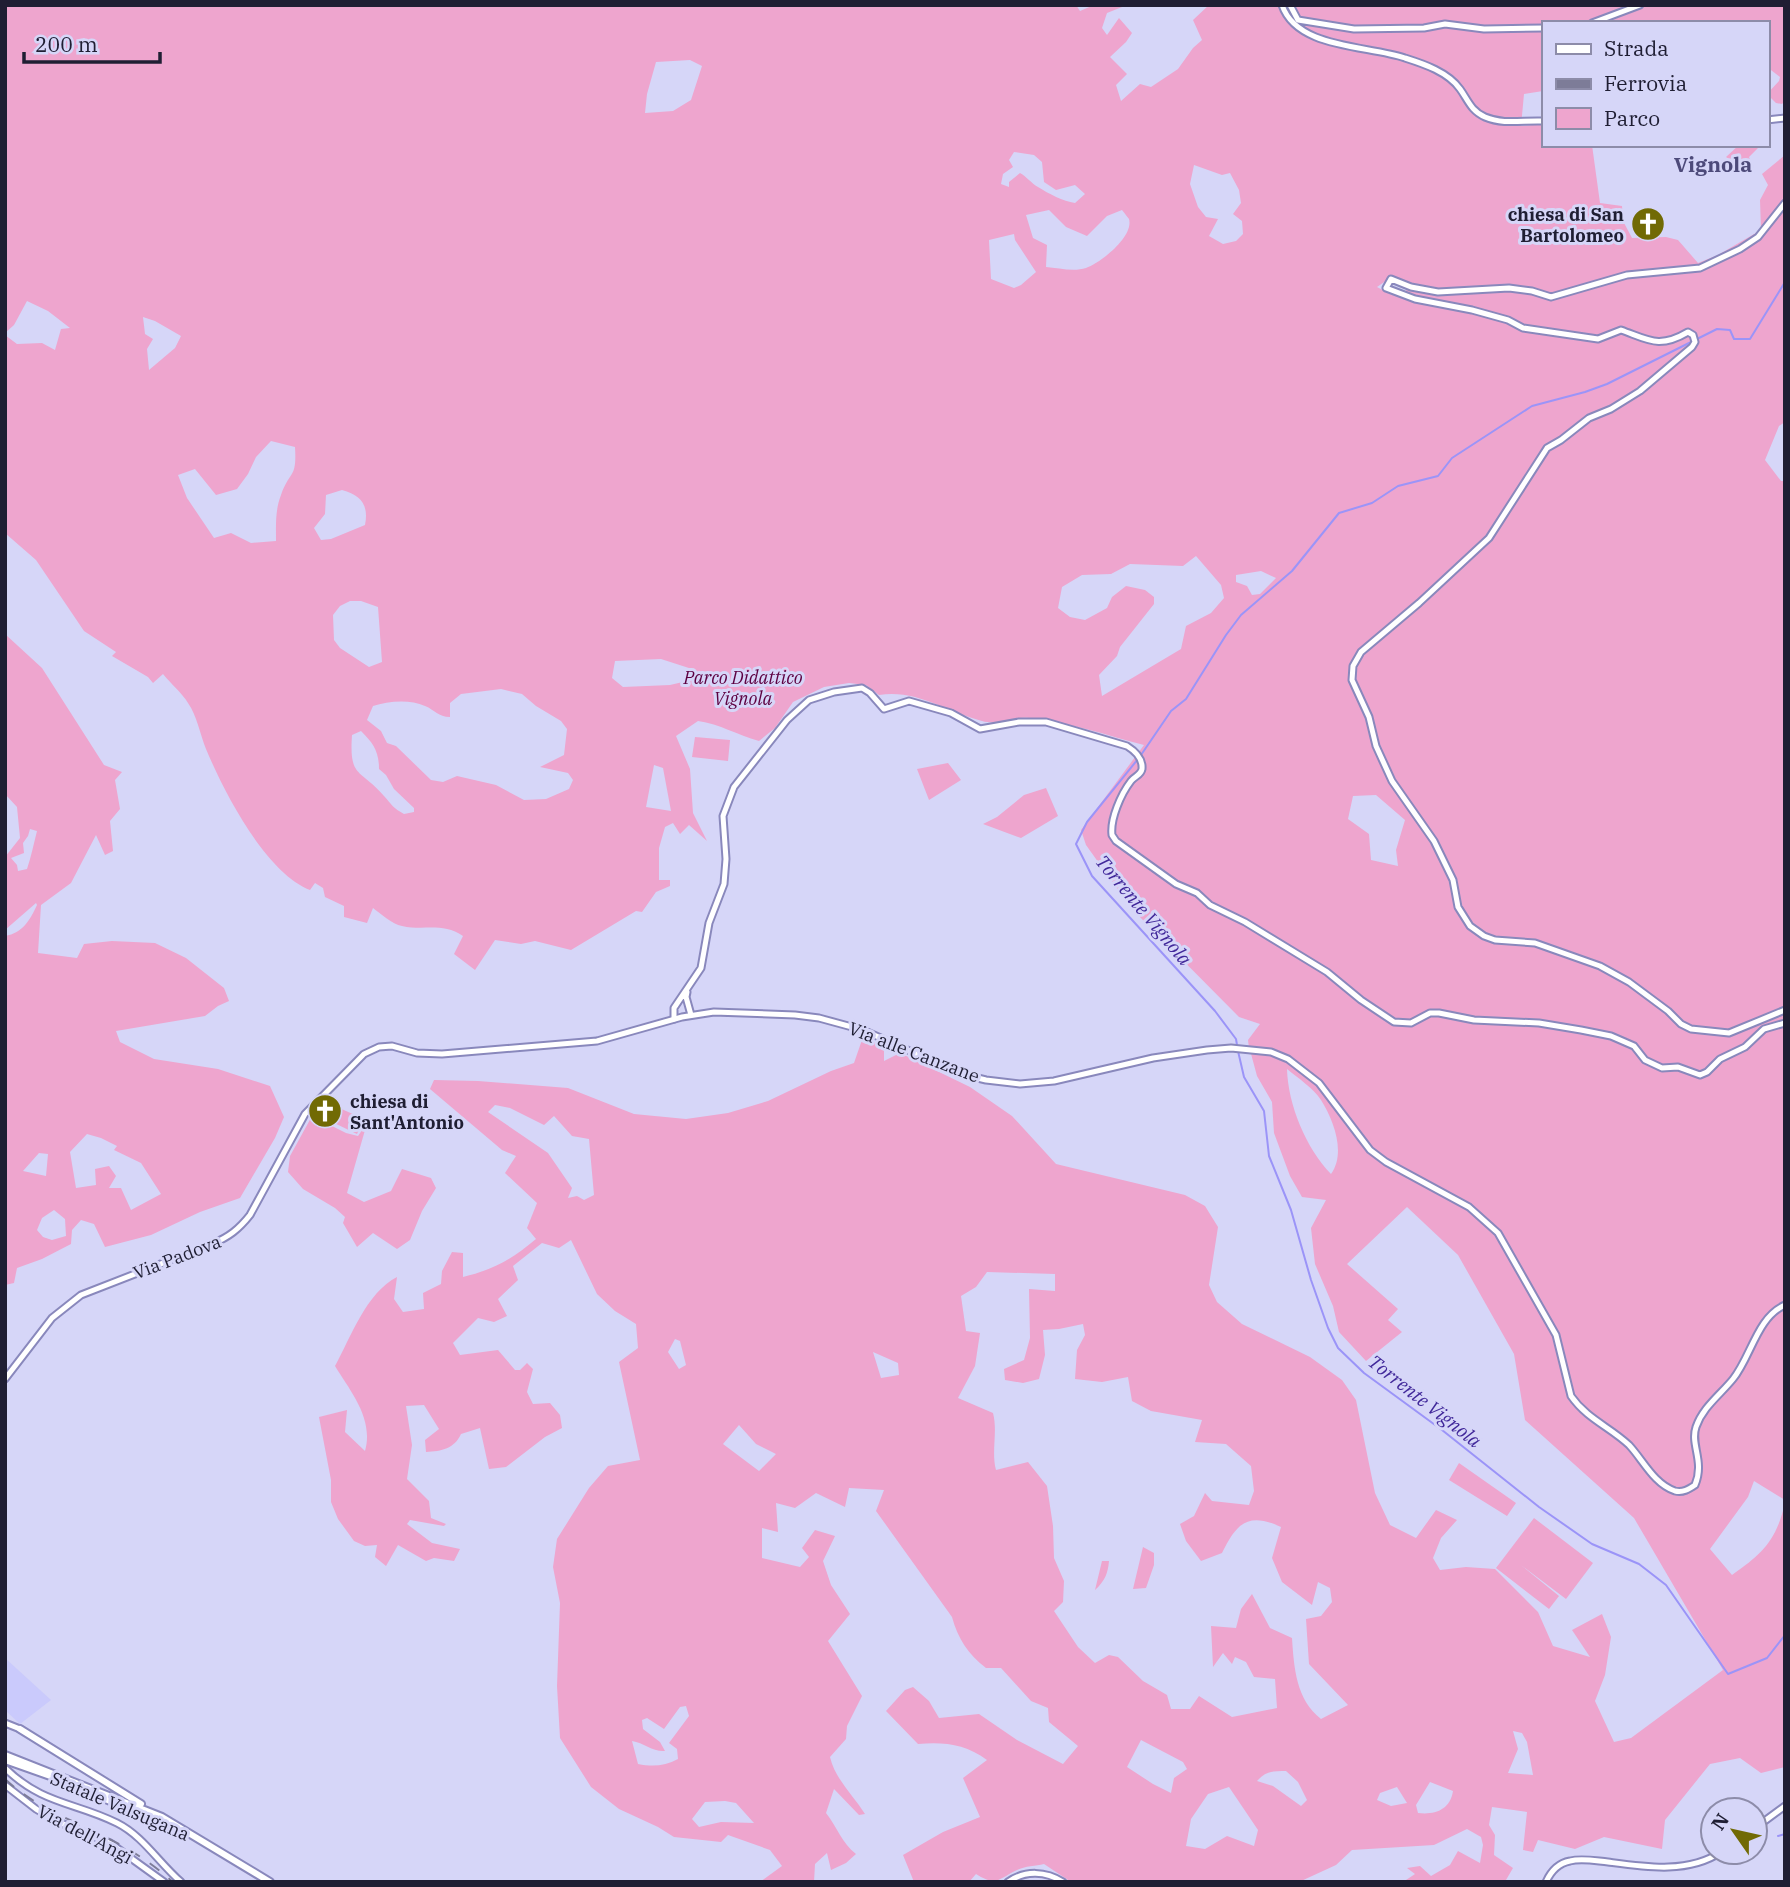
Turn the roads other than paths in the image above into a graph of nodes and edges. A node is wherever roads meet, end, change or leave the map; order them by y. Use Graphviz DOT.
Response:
graph roads {
  1 [pos="1282,5"];
  2 [pos="1290,5"];
  3 [pos="1640,5"];
  4 [pos="1597,21"];
  5 [pos="1542,28"];
  6 [pos="1542,121"];
  7 [pos="1785,203"];
  8 [pos="687,989"];
  9 [pos="1785,1010"];
  10 [pos="691,1015"];
  11 [pos="674,1019"];
  12 [pos="1785,1023"];
  13 [pos="430,1054"];
  14 [pos="1785,1305"];
  15 [pos="5,1379"];
  16 [pos="5,1723"];
  17 [pos="20,1729"];
  18 [pos="5,1758"];
  19 [pos="25,1764"];
  20 [pos="5,1768"];
  21 [pos="5,1785"];
  22 [pos="1785,1807"];
  23 [pos="154,1813"];
  24 [pos="1769,1818"];
  25 [pos="197,1838"];
  26 [pos="239,1863"];
  27 [pos="1699,1863"];
  28 [pos="164,1882"];
  29 [pos="181,1882"];
  30 [pos="263,1882"];
  31 [pos="270,1882"];
  32 [pos="1008,1882"];
  33 [pos="1063,1882"];
  34 [pos="1546,1882"];
  1 -- 6 [label="street"];
  2 -- 5 [label="street"];
  3 -- 4 [label="street"];
  7 -- 9 [label="street"];
  8 -- 10 [label="street"];
  8 -- 11 [label="street"];
  8 -- 12 [label="street"];
  10 -- 11 [label="street, Via alle Canzane"];
  10 -- 14 [label="street, Via alle Canzane"];
  11 -- 13 [label="street, Via alle Canzane"];
  13 -- 15 [label="street, Via Padova"];
  16 -- 17 [label="street"];
  17 -- 23 [label="highway"];
  18 -- 19 [label="highway, Statale Valsugana"];
  19 -- 23 [label="highway, Statale Valsugana"];
  19 -- 25 [label="highway, Statale Valsugana"];
  20 -- 29 [label="street"];
  21 -- 28 [label="street, Via dell'Angi"];
  22 -- 24 [label="street"];
  23 -- 25 [label="highway, Statale Valsugana"];
  25 -- 26 [label="highway"];
  26 -- 30 [label="highway"];
  26 -- 31 [label="highway"];
  27 -- 34 [label="street"];
  32 -- 33 [label="street"];
}
